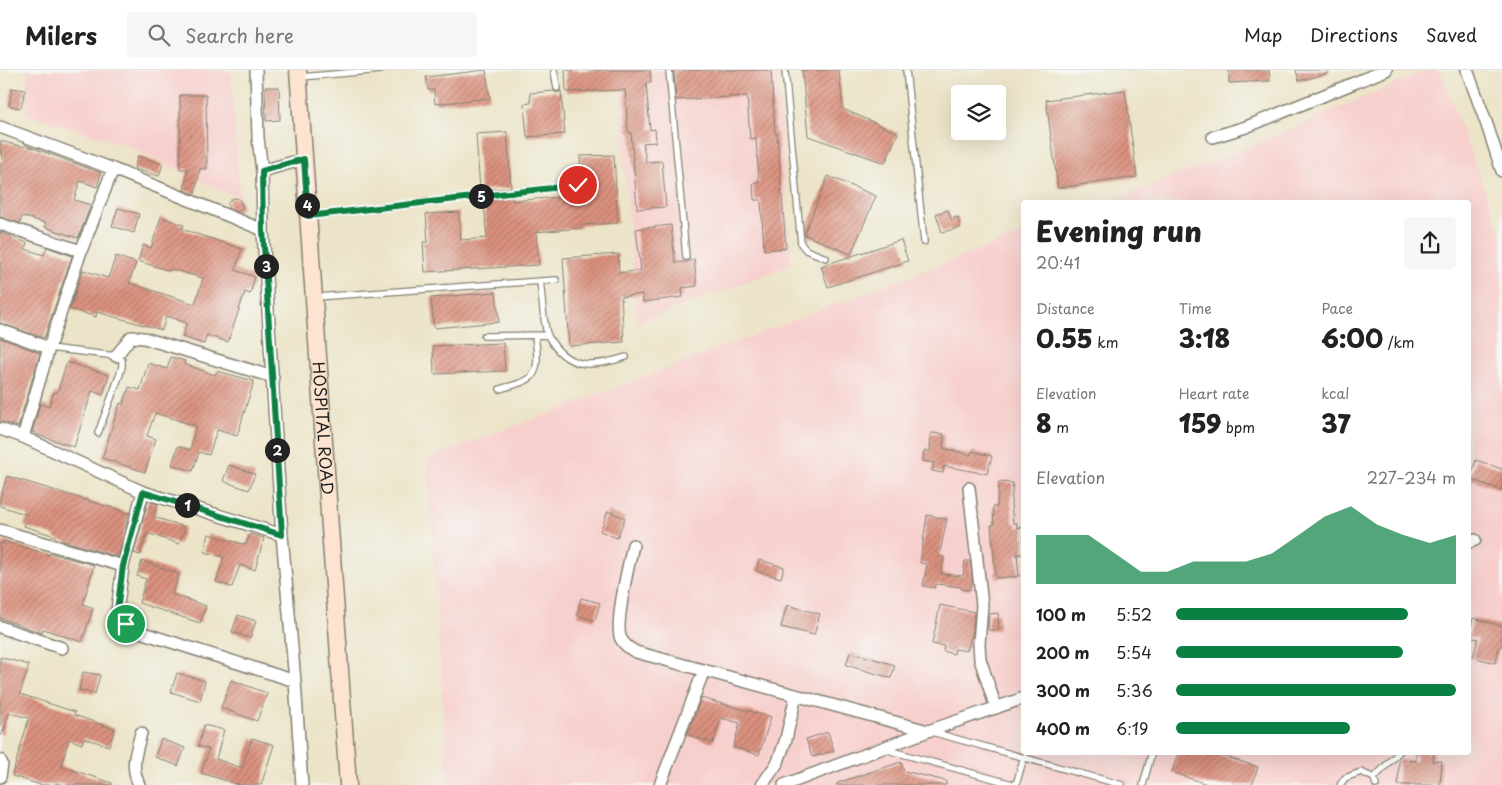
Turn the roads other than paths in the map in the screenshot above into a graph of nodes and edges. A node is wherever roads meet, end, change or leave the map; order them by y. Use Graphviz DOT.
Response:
graph roads {
  1 [pos="256,70"];
  2 [pos="381,70"];
  3 [pos="554,70"];
  4 [pos="669,70"];
  5 [pos="785,70"];
  6 [pos="906,70"];
  7 [pos="1386,70"];
  8 [pos="1467,70"];
  9 [pos="299,74"];
  10 [pos="556,88"];
  11 [pos="0,127"];
  12 [pos="1213,137"];
  13 [pos="304,159"];
  14 [pos="113,169"];
  15 [pos="262,171"];
  16 [pos="1502,171"];
  17 [pos="578,185"];
  18 [pos="308,216"];
  19 [pos="0,224"];
  20 [pos="263,230"];
  21 [pos="924,242"];
  22 [pos="81,251"];
  23 [pos="686,258"];
  24 [pos="826,258"];
  25 [pos="556,280"];
  26 [pos="540,281"];
  27 [pos="314,297"];
  28 [pos="0,330"];
  29 [pos="547,334"];
  30 [pos="535,335"];
  31 [pos="484,336"];
  32 [pos="49,348"];
  33 [pos="116,356"];
  34 [pos="626,357"];
  35 [pos="273,377"];
  36 [pos="500,389"];
  37 [pos="1,432"];
  38 [pos="98,433"];
  39 [pos="23,437"];
  40 [pos="969,488"];
  41 [pos="143,492"];
  42 [pos="0,530"];
  43 [pos="282,535"];
  44 [pos="633,545"];
  45 [pos="123,566"];
  46 [pos="0,627"];
  47 [pos="62,648"];
  48 [pos="704,670"];
  49 [pos="295,681"];
  50 [pos="796,695"];
  51 [pos="1021,699"];
  52 [pos="996,708"];
  53 [pos="928,731"];
  54 [pos="141,733"];
  55 [pos="882,748"];
  56 [pos="1151,755"];
  57 [pos="1396,755"];
  58 [pos="1024,757"];
  59 [pos="0,760"];
  60 [pos="0,778"];
  61 [pos="1374,778"];
  62 [pos="0,783"];
  63 [pos="9,785"];
  64 [pos="139,785"];
  65 [pos="302,785"];
  66 [pos="348,785"];
  67 [pos="660,785"];
  68 [pos="762,785"];
  69 [pos="784,785"];
  70 [pos="1016,785"];
  71 [pos="1122,785"];
  72 [pos="1143,785"];
  73 [pos="1340,785"];
  74 [pos="1376,785"];
  1 -- 15 [label="street"];
  2 -- 9 [label="lane"];
  3 -- 10 [label="lane"];
  4 -- 23 [label="lane"];
  5 -- 24 [label="lane"];
  6 -- 21 [label="lane"];
  7 -- 12 [label="street"];
  8 -- 16 [label="street"];
  9 -- 13 [label="main road, HOSPITAL ROAD"];
  11 -- 14 [label="street"];
  13 -- 15 [label="street"];
  13 -- 18 [label="main road, HOSPITAL ROAD"];
  14 -- 20 [label="street"];
  14 -- 22 [label="street"];
  15 -- 20 [label="street"];
  17 -- 18 [label="lane"];
  18 -- 27 [label="main road, HOSPITAL ROAD"];
  19 -- 22 [label="street"];
  20 -- 35 [label="street"];
  22 -- 32 [label="street"];
  25 -- 26 [label="lane"];
  26 -- 27 [label="lane"];
  26 -- 29 [label="lane"];
  27 -- 66 [label="main road, HOSPITAL ROAD"];
  28 -- 32 [label="street"];
  29 -- 30 [label="lane"];
  29 -- 34 [label="lane"];
  30 -- 31 [label="lane"];
  30 -- 36 [label="lane"];
  32 -- 33 [label="lane"];
  32 -- 39 [label="street"];
  33 -- 35 [label="street"];
  33 -- 38 [label="lane"];
  35 -- 43 [label="street"];
  37 -- 39 [label="street"];
  39 -- 41 [label="street"];
  40 -- 52 [label="street"];
  41 -- 43 [label="street"];
  41 -- 45 [label="street"];
  42 -- 45 [label="street"];
  43 -- 49 [label="street"];
  44 -- 48 [label="street"];
  45 -- 49 [label="street"];
  46 -- 47 [label="street"];
  48 -- 50 [label="street"];
  48 -- 67 [label="street"];
  49 -- 65 [label="street"];
  50 -- 53 [label="street"];
  50 -- 68 [label="street"];
  51 -- 52 [label="street"];
  52 -- 53 [label="street"];
  53 -- 55 [label="street"];
  53 -- 58 [label="lane"];
  54 -- 64 [label="street"];
  55 -- 69 [label="street"];
  55 -- 70 [label="lane"];
  56 -- 72 [label="lane"];
  57 -- 61 [label="lane"];
  58 -- 70 [label="lane"];
  58 -- 71 [label="lane"];
  59 -- 60 [label="street"];
  61 -- 73 [label="lane"];
  61 -- 74 [label="lane"];
  62 -- 63 [label="street"];
}
